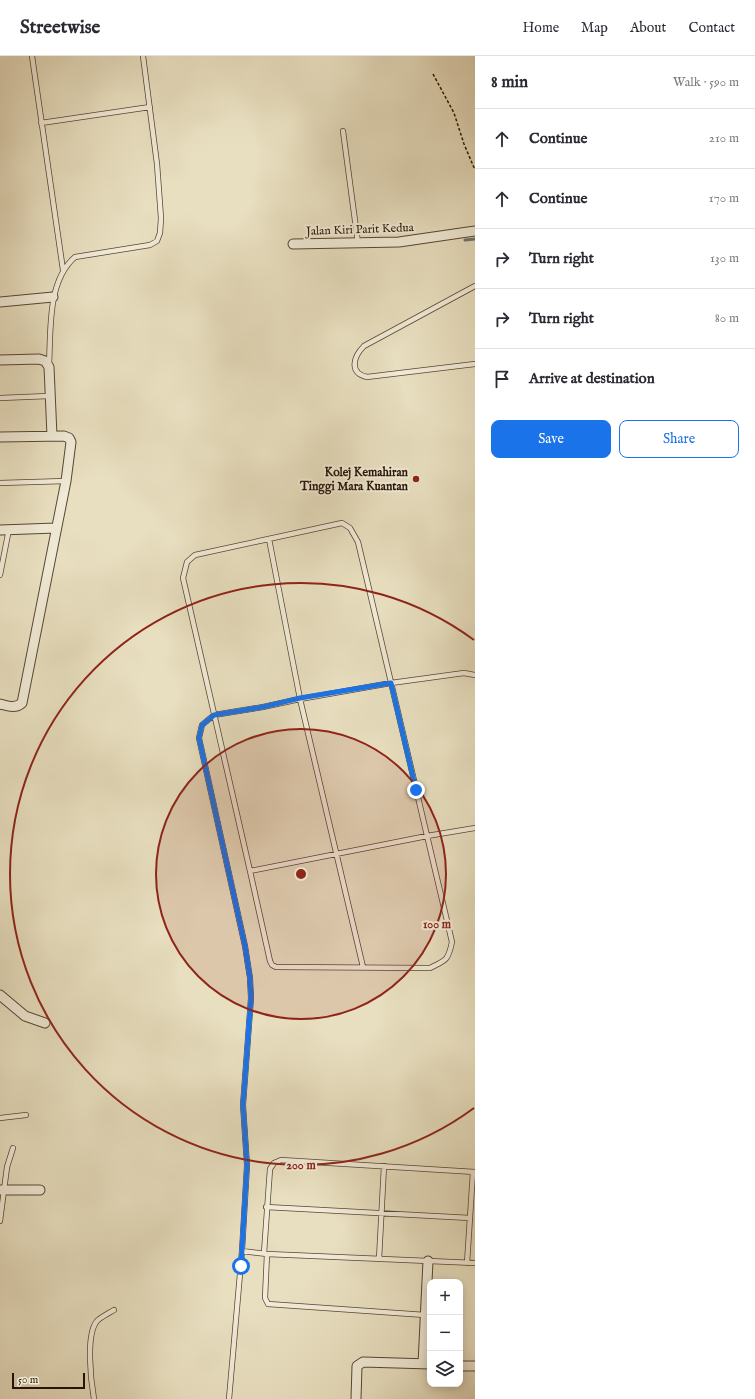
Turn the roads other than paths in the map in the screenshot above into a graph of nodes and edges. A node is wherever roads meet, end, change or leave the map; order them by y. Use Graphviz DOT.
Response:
graph roads {
  1 [pos="32,56"];
  2 [pos="143,56"];
  3 [pos="150,107"];
  4 [pos="41,123"];
  5 [pos="343,131"];
  6 [pos="475,231"];
  7 [pos="358,243"];
  8 [pos="293,244"];
  9 [pos="63,270"];
  10 [pos="475,286"];
  11 [pos="53,297"];
  12 [pos="0,302"];
  13 [pos="0,360"];
  14 [pos="475,364"];
  15 [pos="49,367"];
  16 [pos="49,396"];
  17 [pos="0,398"];
  18 [pos="52,436"];
  19 [pos="0,437"];
  20 [pos="66,481"];
  21 [pos="0,483"];
  22 [pos="56,528"];
  23 [pos="5,529"];
  24 [pos="269,539"];
  25 [pos="0,575"];
  26 [pos="475,675"];
  27 [pos="391,683"];
  28 [pos="300,698"];
  29 [pos="0,704"];
  30 [pos="214,715"];
  31 [pos="475,828"];
  32 [pos="427,836"];
  33 [pos="336,855"];
  34 [pos="250,872"];
  35 [pos="363,967"];
  36 [pos="0,995"];
  37 [pos="45,1023"];
  38 [pos="26,1115"];
  39 [pos="0,1118"];
  40 [pos="13,1148"];
  41 [pos="384,1166"];
  42 [pos="474,1172"];
  43 [pos="2,1190"];
  44 [pos="40,1190"];
  45 [pos="266,1207"];
  46 [pos="381,1213"];
  47 [pos="470,1218"];
  48 [pos="0,1221"];
  49 [pos="242,1251"];
  50 [pos="266,1253"];
  51 [pos="379,1259"];
  52 [pos="428,1261"];
  53 [pos="467,1263"];
  54 [pos="475,1263"];
  55 [pos="114,1310"];
  56 [pos="425,1315"];
  57 [pos="426,1364"];
  58 [pos="463,1366"];
  59 [pos="475,1366"];
  60 [pos="94,1399"];
  61 [pos="229,1399"];
  62 [pos="356,1399"];
  1 -- 4 [label="lane"];
  2 -- 3 [label="lane"];
  3 -- 4 [label="lane"];
  3 -- 9 [label="lane"];
  4 -- 9 [label="lane"];
  5 -- 7 [label="lane"];
  6 -- 7 [label="street, Jalan Kiri Parit Kedua"];
  7 -- 8 [label="street, Jalan Kiri Parit Kedua"];
  9 -- 11 [label="lane"];
  10 -- 14 [label="lane"];
  11 -- 12 [label="street"];
  11 -- 15 [label="lane"];
  13 -- 15 [label="street"];
  15 -- 16 [label="street"];
  16 -- 17 [label="lane"];
  16 -- 18 [label="street"];
  18 -- 19 [label="street"];
  18 -- 20 [label="street"];
  20 -- 21 [label="lane"];
  20 -- 22 [label="street"];
  22 -- 23 [label="street"];
  22 -- 29 [label="street"];
  23 -- 25 [label="lane"];
  24 -- 27 [label="lane"];
  24 -- 28 [label="lane"];
  24 -- 30 [label="lane"];
  26 -- 27 [label="lane"];
  27 -- 28 [label="lane"];
  27 -- 32 [label="lane"];
  28 -- 30 [label="lane"];
  28 -- 33 [label="lane"];
  30 -- 34 [label="lane"];
  30 -- 49 [label="lane"];
  31 -- 32 [label="lane"];
  32 -- 33 [label="lane"];
  32 -- 35 [label="lane"];
  33 -- 34 [label="lane"];
  33 -- 35 [label="lane"];
  34 -- 35 [label="lane"];
  36 -- 37 [label="street"];
  38 -- 39 [label="lane"];
  40 -- 43 [label="lane"];
  41 -- 42 [label="lane"];
  41 -- 45 [label="lane"];
  41 -- 46 [label="lane"];
  42 -- 47 [label="lane"];
  43 -- 44 [label="street"];
  43 -- 48 [label="lane"];
  45 -- 46 [label="lane"];
  45 -- 50 [label="lane"];
  46 -- 47 [label="lane"];
  46 -- 51 [label="lane"];
  47 -- 53 [label="lane"];
  49 -- 50 [label="lane"];
  49 -- 61 [label="lane"];
  50 -- 51 [label="lane"];
  50 -- 56 [label="lane"];
  51 -- 52 [label="lane"];
  52 -- 53 [label="lane"];
  52 -- 56 [label="street"];
  53 -- 54 [label="lane"];
  55 -- 60 [label="lane"];
  56 -- 57 [label="street"];
  57 -- 62 [label="street"];
  58 -- 59 [label="street"];
}
